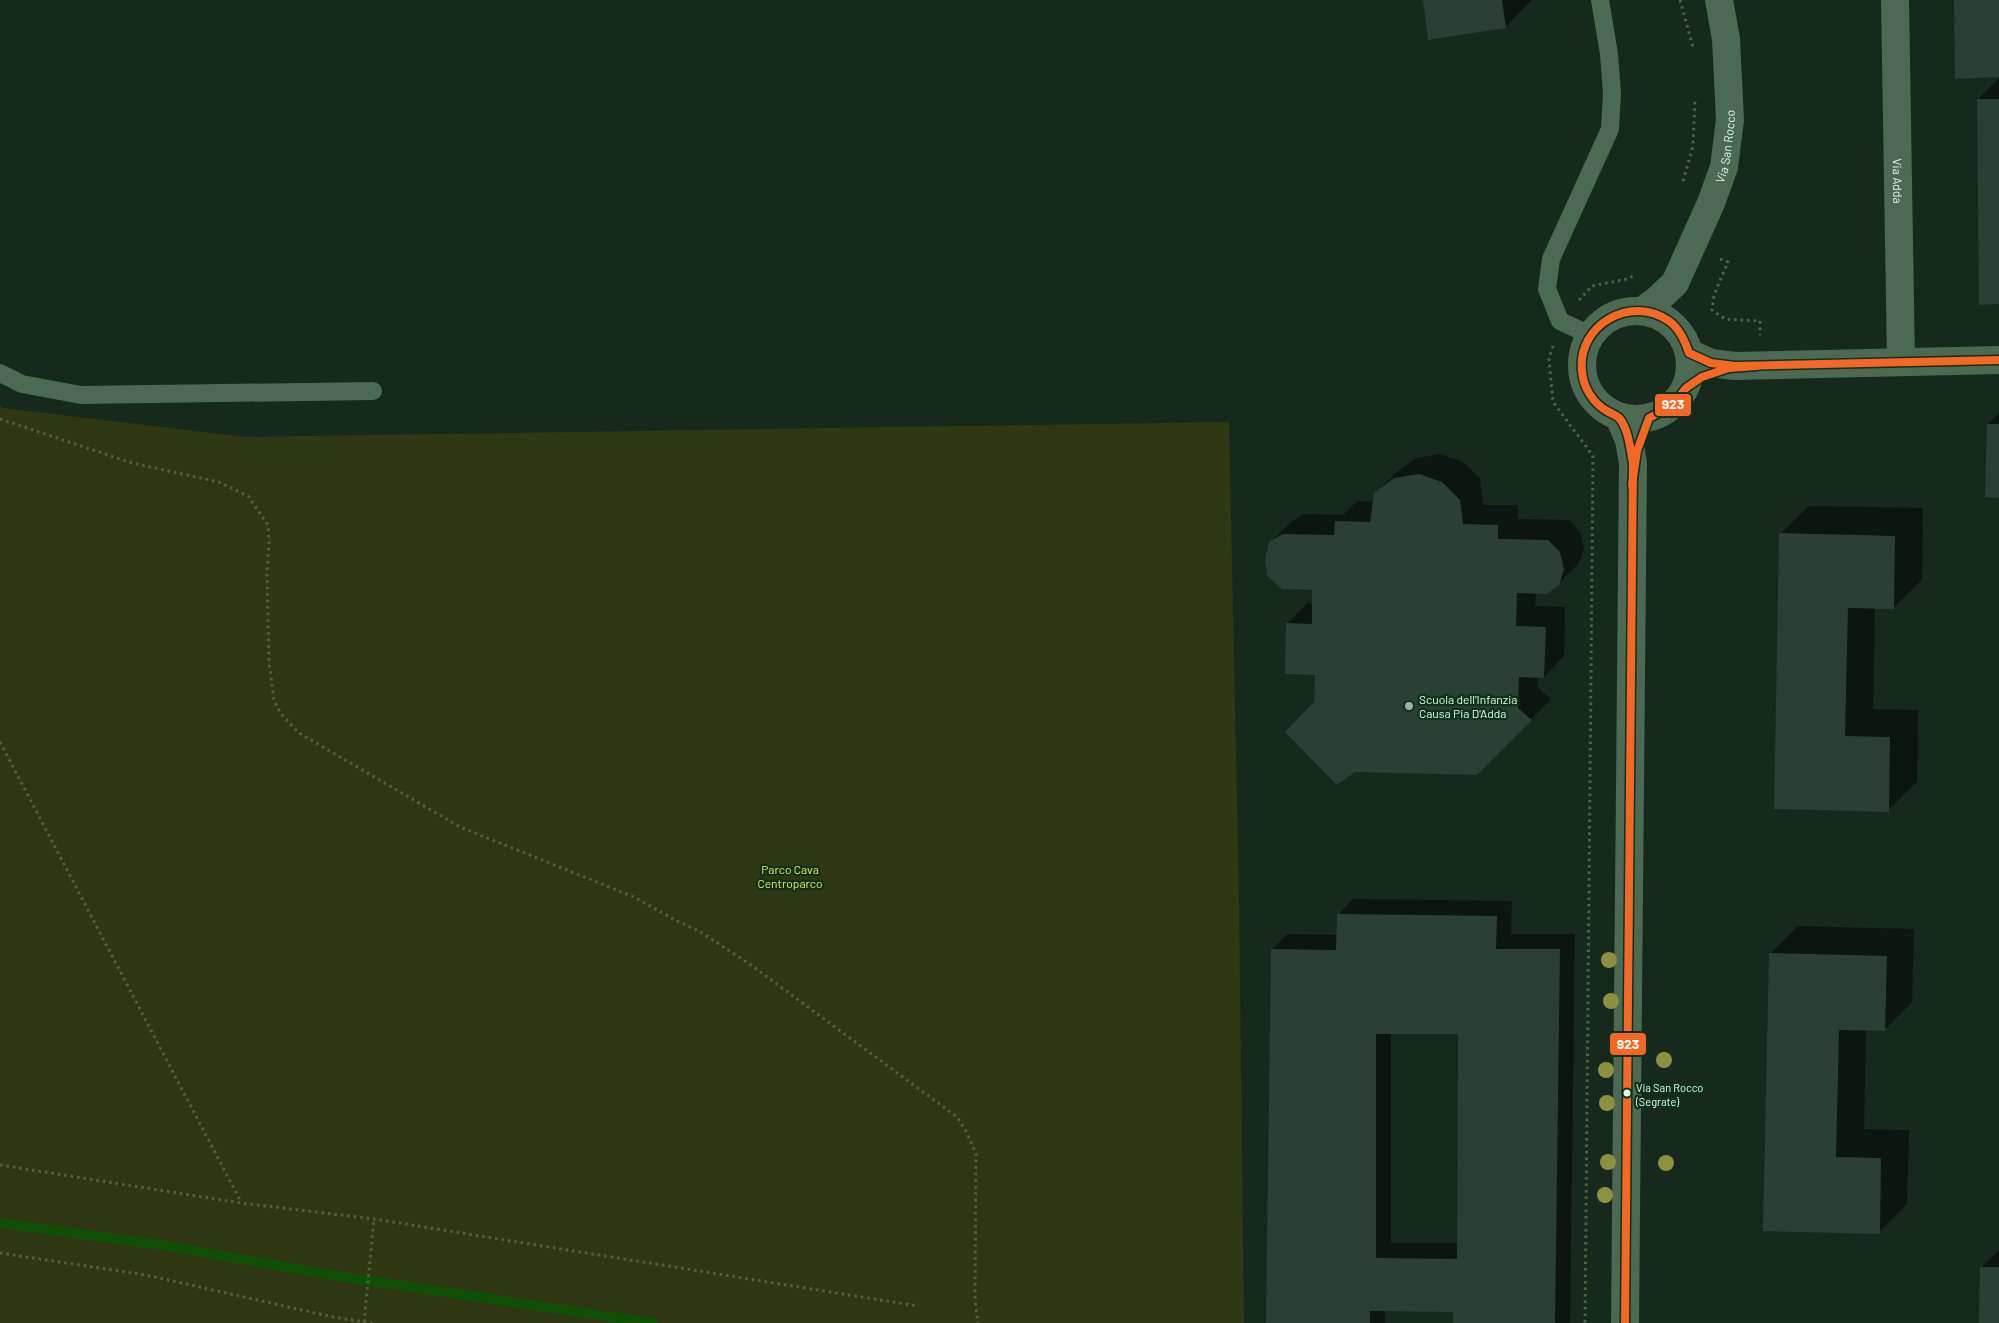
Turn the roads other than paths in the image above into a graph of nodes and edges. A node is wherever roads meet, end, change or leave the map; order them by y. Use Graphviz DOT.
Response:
graph roads {
  1 [pos="1600,0"];
  2 [pos="1719,0"];
  3 [pos="1895,0"];
  4 [pos="1675,283"];
  5 [pos="1642,311"];
  6 [pos="1590,335"];
  7 [pos="1684,341"];
  8 [pos="1999,360"];
  9 [pos="1901,362"];
  10 [pos="1747,366"];
  11 [pos="0,373"];
  12 [pos="1686,387"];
  13 [pos="373,391"];
  14 [pos="1619,417"];
  15 [pos="1648,418"];
  16 [pos="1633,463"];
  17 [pos="1625,1323"];
  1 -- 6 [label="lane"];
  2 -- 4 [label="street, Via San Rocco"];
  3 -- 9 [label="street, Via Adda"];
  4 -- 5 [label="street, Via San Rocco"];
  4 -- 7 [label="street, Via San Rocco"];
  5 -- 6 [label="street"];
  5 -- 7 [label="street"];
  6 -- 14 [label="street"];
  7 -- 10 [label="street"];
  7 -- 12 [label="street"];
  8 -- 9 [label="street"];
  9 -- 10 [label="street"];
  10 -- 12 [label="street"];
  11 -- 13 [label="lane"];
  12 -- 15 [label="street"];
  14 -- 15 [label="street"];
  14 -- 16 [label="street"];
  15 -- 16 [label="street"];
  16 -- 17 [label="street"];
}
